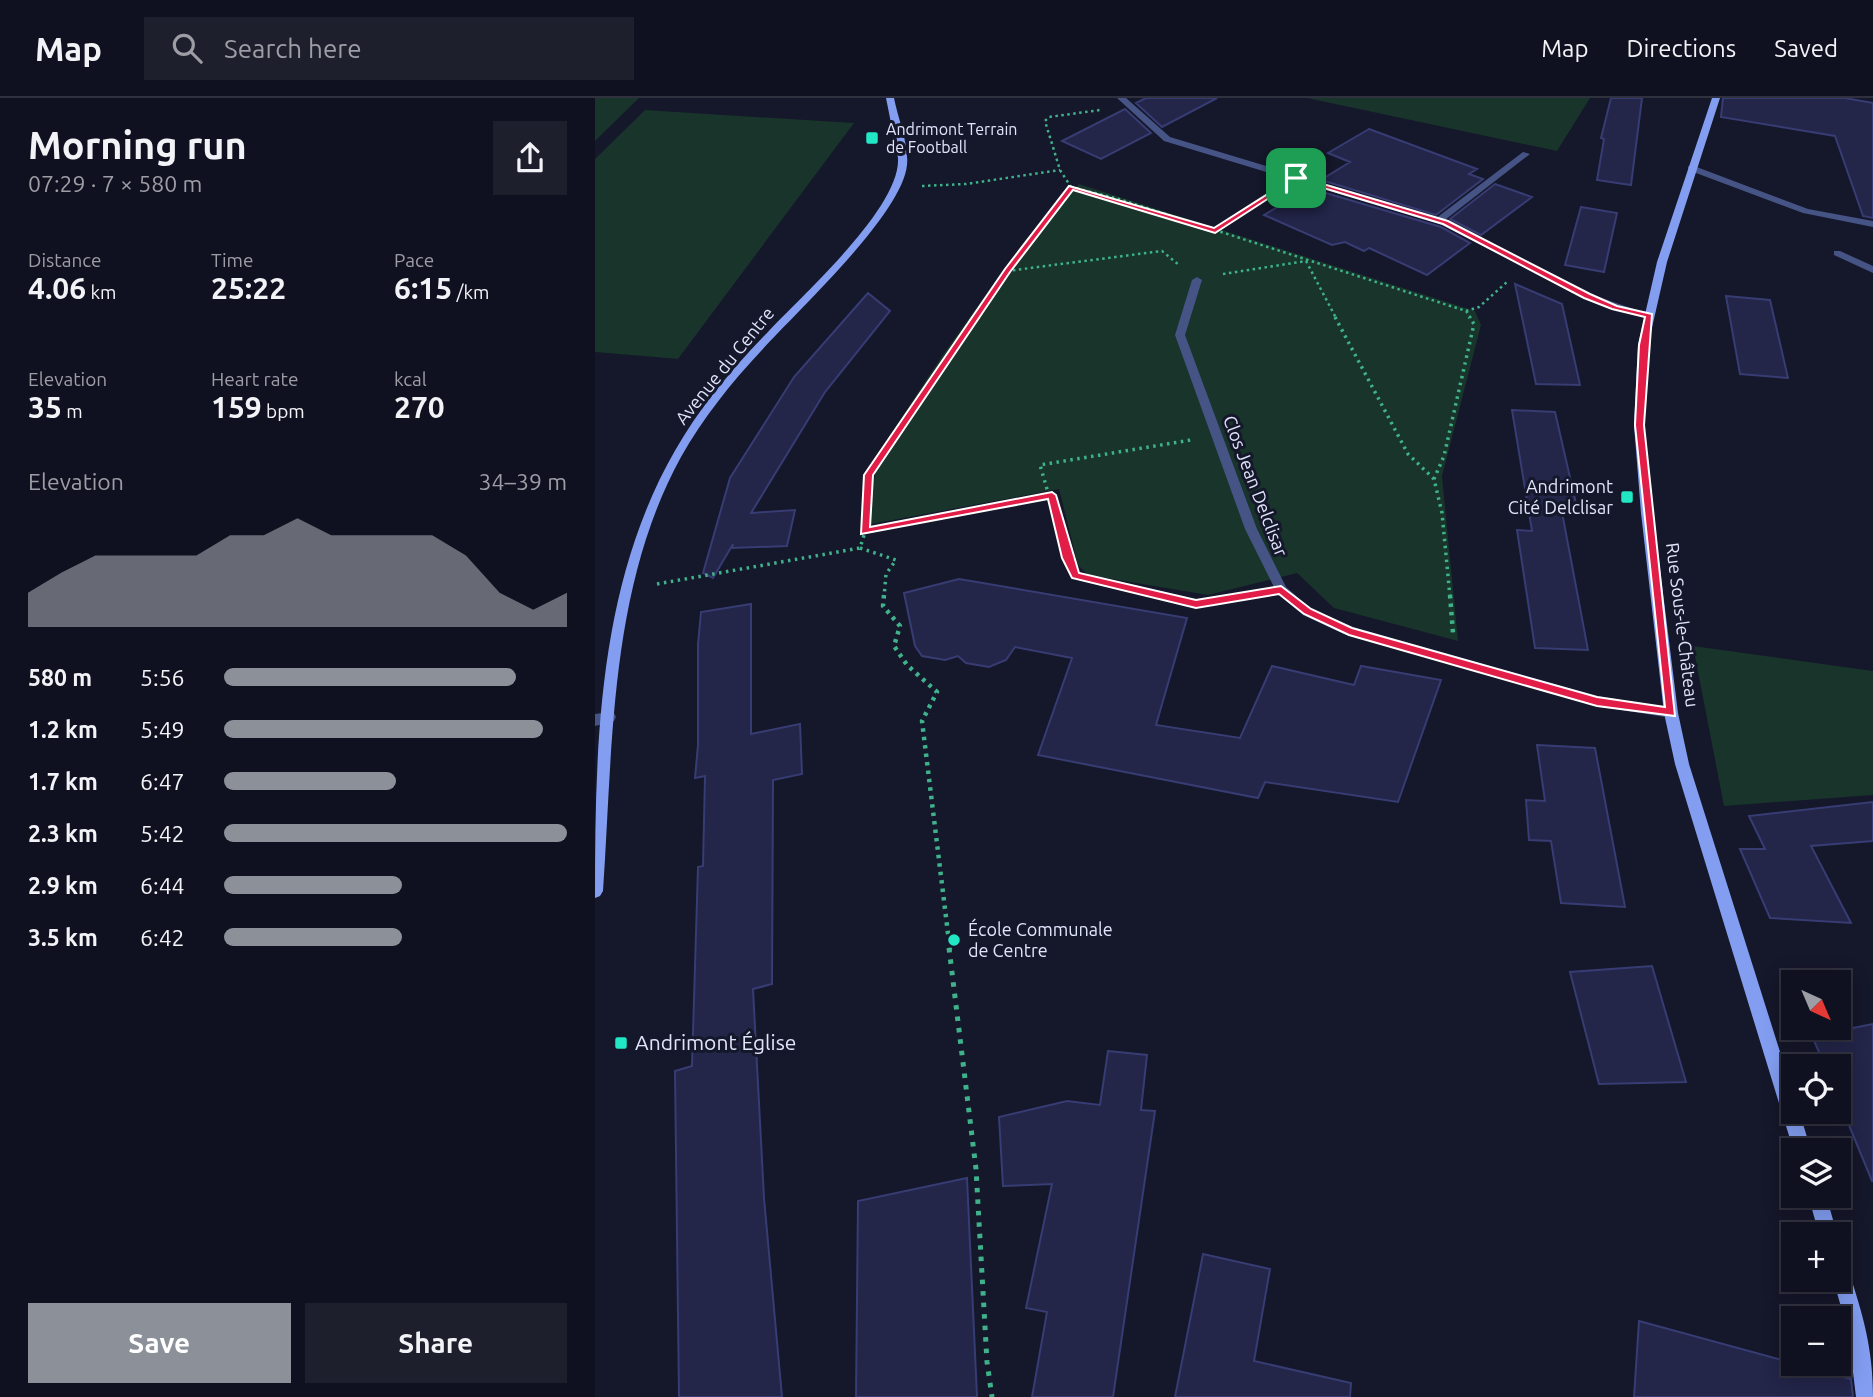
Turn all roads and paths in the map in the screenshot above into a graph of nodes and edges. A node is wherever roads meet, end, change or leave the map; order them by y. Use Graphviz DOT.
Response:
graph roads {
  1 [pos="890,98"];
  2 [pos="1716,98"];
  3 [pos="1125,102"];
  4 [pos="1526,154"];
  5 [pos="1691,168"];
  6 [pos="1060,170"];
  7 [pos="1296,178"];
  8 [pos="897,186"];
  9 [pos="1071,187"];
  10 [pos="1439,221"];
  11 [pos="1873,224"];
  12 [pos="1215,231"];
  13 [pos="1837,253"];
  14 [pos="1306,261"];
  15 [pos="1526,264"];
  16 [pos="1873,270"];
  17 [pos="1007,271"];
  18 [pos="1196,280"];
  19 [pos="1466,311"];
  20 [pos="1649,316"];
  21 [pos="1216,435"];
  22 [pos="1434,479"];
  23 [pos="1049,496"];
  24 [pos="865,532"];
  25 [pos="860,548"];
  26 [pos="625,589"];
  27 [pos="1281,590"];
  28 [pos="1455,659"];
  29 [pos="1671,713"];
  30 [pos="602,719"];
  31 [pos="601,748"];
  32 [pos="595,891"];
  33 [pos="1799,1138"];
  34 [pos="1846,1292"];
  35 [pos="992,1397"];
  36 [pos="1866,1397"];
  1 -- 8 [label="street, Avenue du Centre"];
  2 -- 5 [label="street, Rue Sous-le-Château"];
  3 -- 6 [label="path"];
  3 -- 7 [label="street"];
  4 -- 10 [label="street"];
  5 -- 11 [label="street"];
  5 -- 20 [label="street, Rue Sous-le-Château"];
  6 -- 8 [label="path"];
  6 -- 9 [label="path"];
  7 -- 10 [label="street"];
  7 -- 12 [label="path"];
  8 -- 26 [label="street, Avenue du Centre"];
  9 -- 12 [label="path"];
  9 -- 17 [label="path"];
  10 -- 15 [label="street"];
  12 -- 14 [label="path"];
  13 -- 16 [label="street"];
  14 -- 18 [label="path"];
  14 -- 19 [label="path"];
  14 -- 22 [label="path"];
  15 -- 19 [label="path"];
  15 -- 20 [label="street"];
  17 -- 18 [label="path"];
  17 -- 24 [label="path"];
  18 -- 21 [label="street, Clos Jean Delclisar"];
  19 -- 22 [label="path"];
  20 -- 29 [label="street, Rue Sous-le-Château"];
  21 -- 23 [label="path"];
  21 -- 27 [label="street, Clos Jean Delclisar"];
  22 -- 28 [label="path"];
  23 -- 24 [label="path"];
  23 -- 27 [label="path"];
  24 -- 25 [label="path"];
  25 -- 26 [label="path"];
  25 -- 35 [label="path"];
  26 -- 30 [label="street, Avenue du Centre"];
  27 -- 28 [label="street, Clos Jean Delclisar"];
  28 -- 29 [label="street, Clos Jean Delclisar"];
  29 -- 33 [label="street, Rue Sous-le-Château"];
  30 -- 31 [label="street, Avenue du Centre"];
  31 -- 32 [label="street, Avenue du Centre"];
  34 -- 36 [label="street"];
}
